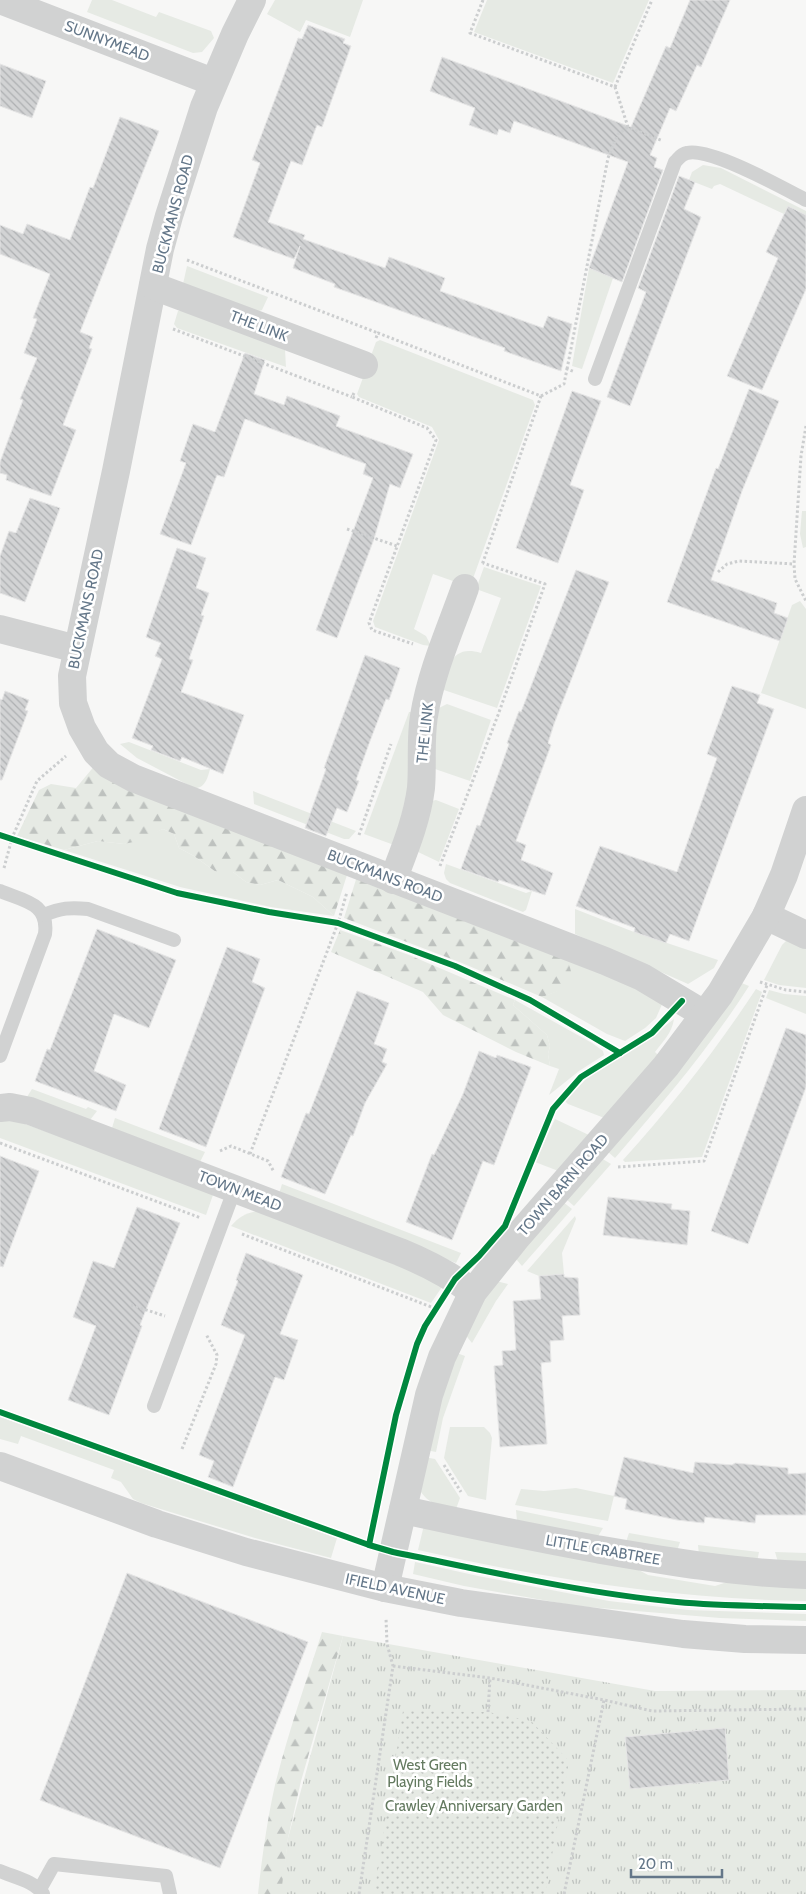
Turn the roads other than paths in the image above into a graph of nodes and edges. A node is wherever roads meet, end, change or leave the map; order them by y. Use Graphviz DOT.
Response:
graph roads {
  1 [pos="0,0"];
  2 [pos="252,0"];
  3 [pos="213,82"];
  4 [pos="806,200"];
  5 [pos="153,286"];
  6 [pos="364,365"];
  7 [pos="595,379"];
  8 [pos="465,588"];
  9 [pos="0,629"];
  10 [pos="77,649"];
  11 [pos="806,810"];
  12 [pos="393,880"];
  13 [pos="0,891"];
  14 [pos="44,915"];
  15 [pos="766,916"];
  16 [pos="806,935"];
  17 [pos="174,940"];
  18 [pos="704,1014"];
  19 [pos="0,1056"];
  20 [pos="0,1108"];
  21 [pos="235,1188"];
  22 [pos="464,1286"];
  23 [pos="154,1406"];
  24 [pos="0,1466"];
  25 [pos="403,1510"];
  26 [pos="806,1574"];
  27 [pos="385,1588"];
  28 [pos="806,1640"];
  29 [pos="0,1871"];
  30 [pos="41,1892"];
  31 [pos="170,1894"];
  1 -- 3 [label="street, SUNNYMEAD"];
  2 -- 3 [label="street, BUCKMANS ROAD"];
  3 -- 5 [label="street, BUCKMANS ROAD"];
  4 -- 7 [label="lane"];
  5 -- 6 [label="street, THE LINK"];
  5 -- 10 [label="street, BUCKMANS ROAD"];
  8 -- 12 [label="street, THE LINK"];
  9 -- 10 [label="street"];
  10 -- 12 [label="street, BUCKMANS ROAD"];
  11 -- 15 [label="street, TOWN BARN ROAD"];
  12 -- 18 [label="street, BUCKMANS ROAD"];
  13 -- 14 [label="lane"];
  14 -- 17 [label="lane"];
  14 -- 19 [label="lane"];
  15 -- 16 [label="street"];
  15 -- 18 [label="street, TOWN BARN ROAD"];
  18 -- 22 [label="street, TOWN BARN ROAD"];
  20 -- 21 [label="street, TOWN MEAD"];
  21 -- 22 [label="street, TOWN MEAD"];
  21 -- 23 [label="lane"];
  22 -- 25 [label="street, TOWN BARN ROAD"];
  24 -- 27 [label="street, IFIELD AVENUE"];
  25 -- 26 [label="street, LITTLE CRABTREE"];
  25 -- 27 [label="street, TOWN BARN ROAD"];
  27 -- 28 [label="street, IFIELD AVENUE"];
  29 -- 30 [label="lane"];
  30 -- 31 [label="lane"];
}
